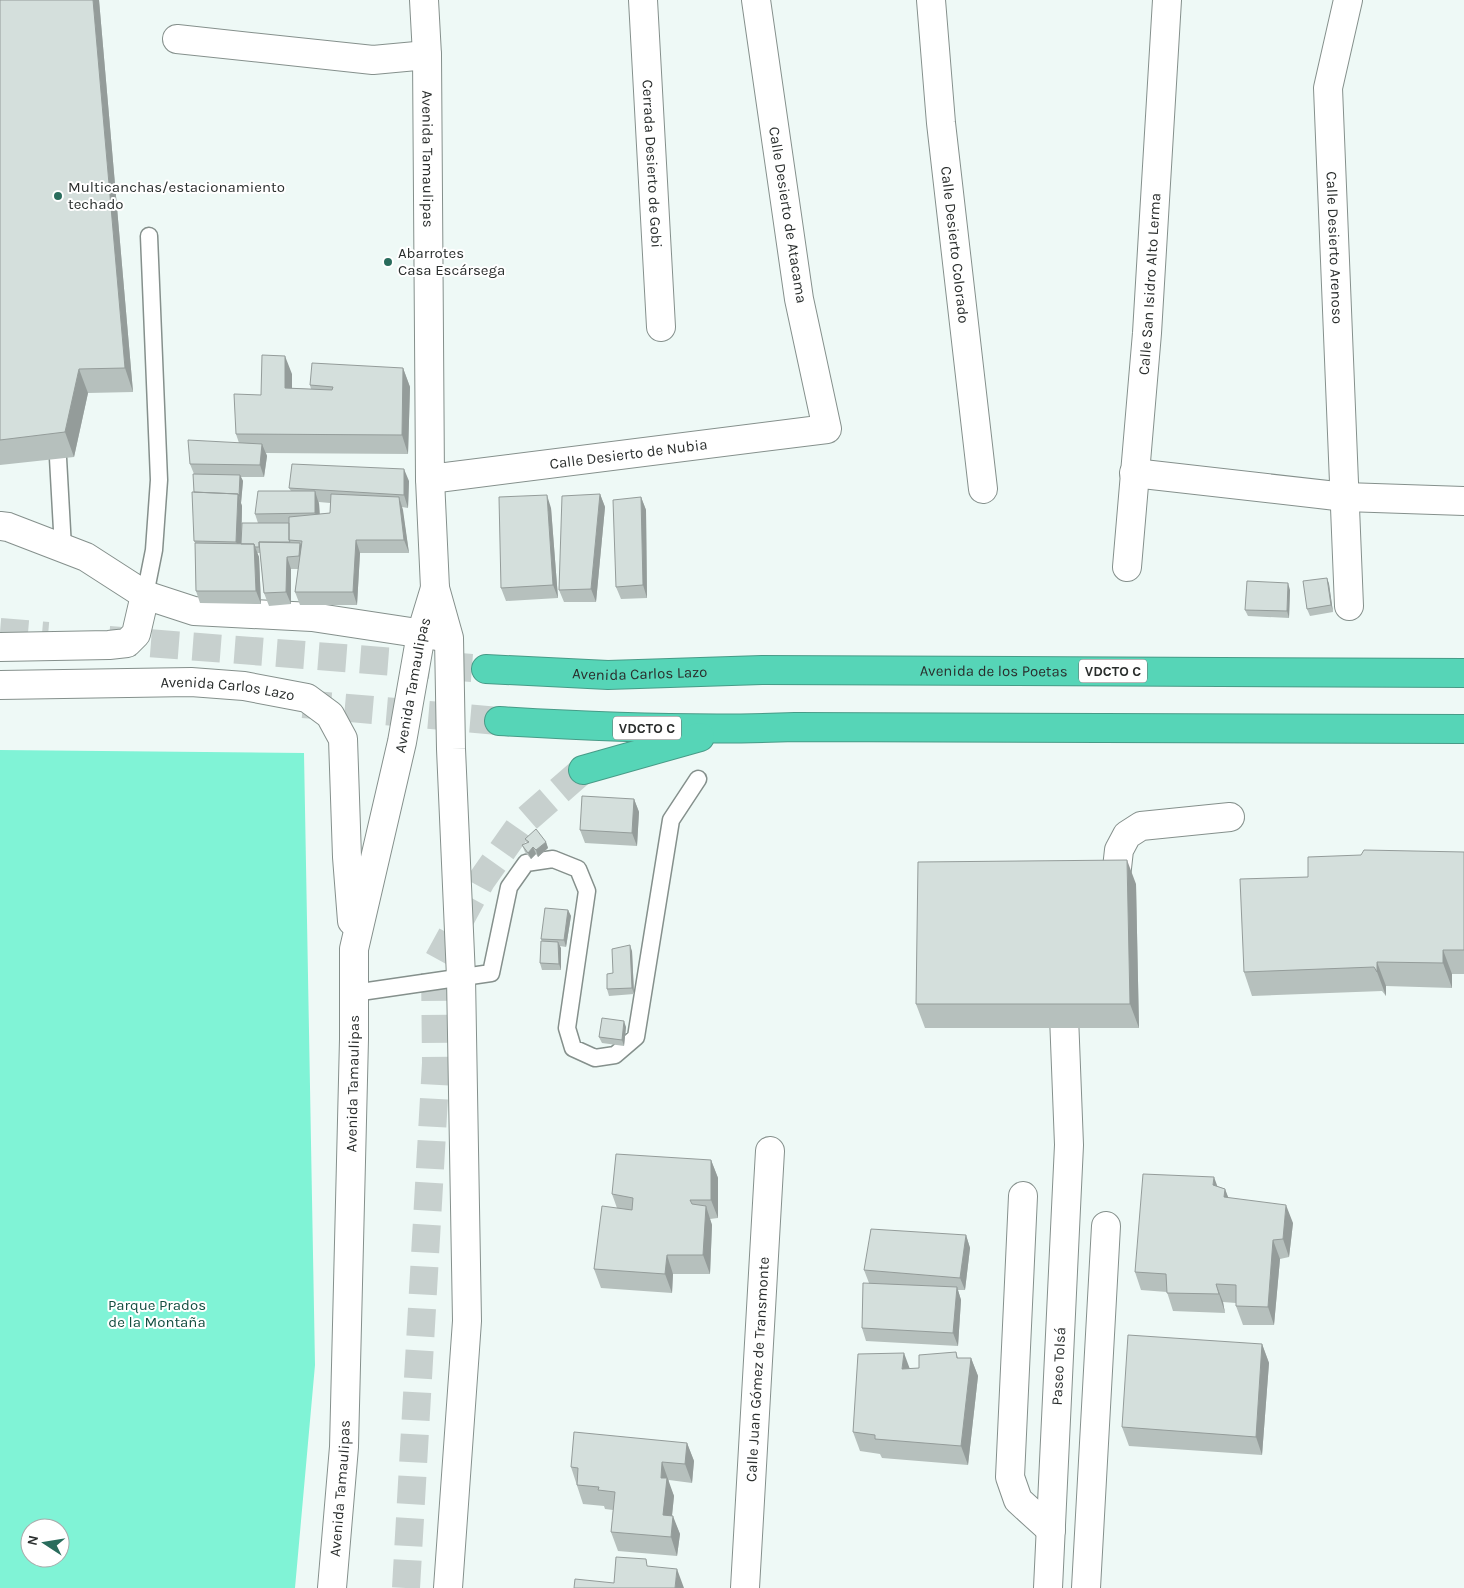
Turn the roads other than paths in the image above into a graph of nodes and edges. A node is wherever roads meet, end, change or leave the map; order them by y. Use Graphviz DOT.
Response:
graph roads {
  1 [pos="424,0"];
  2 [pos="643,0"];
  3 [pos="756,0"];
  4 [pos="930,0"];
  5 [pos="1167,0"];
  6 [pos="1348,0"];
  7 [pos="177,39"];
  8 [pos="427,55"];
  9 [pos="149,236"];
  10 [pos="661,327"];
  11 [pos="827,429"];
  12 [pos="58,458"];
  13 [pos="1134,473"];
  14 [pos="430,479"];
  15 [pos="983,489"];
  16 [pos="1345,497"];
  17 [pos="1464,501"];
  18 [pos="0,526"];
  19 [pos="63,548"];
  20 [pos="1127,567"];
  21 [pos="435,588"];
  22 [pos="145,595"];
  23 [pos="1349,606"];
  24 [pos="421,634"];
  25 [pos="449,638"];
  26 [pos="0,647"];
  27 [pos="486,669"];
  28 [pos="762,670"];
  29 [pos="1464,673"];
  30 [pos="0,685"];
  31 [pos="499,721"];
  32 [pos="1464,729"];
  33 [pos="727,730"];
  34 [pos="583,770"];
  35 [pos="698,779"];
  36 [pos="1230,817"];
  37 [pos="1080,884"];
  38 [pos="354,949"];
  39 [pos="1063,969"];
  40 [pos="461,977"];
  41 [pos="354,992"];
  42 [pos="770,1151"];
  43 [pos="1023,1196"];
  44 [pos="1106,1226"];
  45 [pos="1051,1530"];
  46 [pos="332,1588"];
  47 [pos="448,1588"];
  48 [pos="745,1588"];
  49 [pos="1048,1588"];
  50 [pos="1086,1588"];
  1 -- 8 [label="street, Avenida Tamaulipas"];
  2 -- 10 [label="street, Cerrada Desierto de Gobi"];
  3 -- 11 [label="street, Calle Desierto de Atacama"];
  4 -- 15 [label="street, Calle Desierto Colorado"];
  5 -- 13 [label="street, Calle San Isidro Alto Lerma"];
  6 -- 16 [label="street, Calle Desierto Arenoso"];
  7 -- 8 [label="street"];
  8 -- 14 [label="street, Avenida Tamaulipas"];
  9 -- 22 [label="lane"];
  11 -- 14 [label="street, Calle Desierto de Nubia"];
  12 -- 19 [label="lane"];
  13 -- 16 [label="street"];
  13 -- 20 [label="street, Calle San Isidro Alto Lerma"];
  14 -- 21 [label="street, Avenida Tamaulipas"];
  16 -- 17 [label="street"];
  16 -- 23 [label="street, Calle Desierto Arenoso"];
  18 -- 19 [label="street"];
  19 -- 22 [label="street"];
  21 -- 24 [label="street, Avenida Tamaulipas"];
  21 -- 25 [label="street, Avenida Tamaulipas"];
  22 -- 24 [label="street"];
  22 -- 26 [label="street"];
  24 -- 25 [label="street"];
  24 -- 38 [label="street, Avenida Tamaulipas"];
  25 -- 40 [label="street, Avenida Tamaulipas"];
  27 -- 28 [label="highway, Avenida Carlos Lazo / VDCTO C"];
  28 -- 29 [label="highway, Avenida de los Poetas / VDCTO C"];
  30 -- 38 [label="street, Avenida Carlos Lazo"];
  31 -- 33 [label="highway, VDCTO C"];
  32 -- 33 [label="highway, VDCTO C"];
  33 -- 34 [label="highway"];
  35 -- 40 [label="lane"];
  36 -- 37 [label="street"];
  38 -- 41 [label="street, Avenida Tamaulipas"];
  39 -- 45 [label="street, Paseo Tolsá"];
  40 -- 41 [label="lane"];
  40 -- 47 [label="street, Avenida Tamaulipas"];
  41 -- 46 [label="street, Avenida Tamaulipas"];
  42 -- 48 [label="street, Calle Juan Gómez de Transmonte"];
  43 -- 45 [label="street"];
  44 -- 50 [label="street"];
  45 -- 49 [label="street, Paseo Tolsá"];
}
